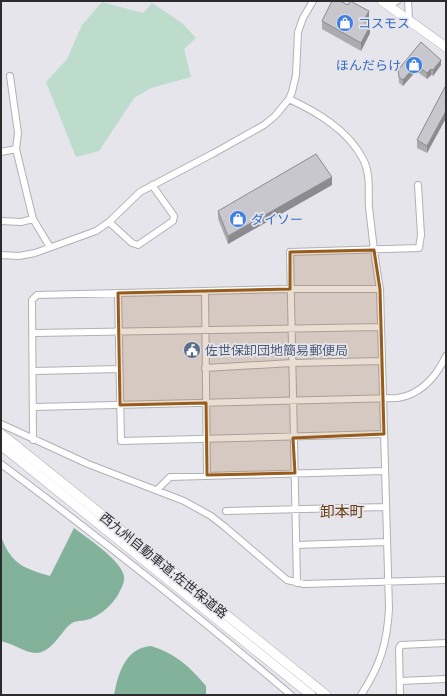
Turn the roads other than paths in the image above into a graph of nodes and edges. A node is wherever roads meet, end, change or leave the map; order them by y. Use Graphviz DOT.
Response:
graph roads {
  1 [pos="313,1"];
  2 [pos="408,1"];
  3 [pos="389,2"];
  4 [pos="409,19"];
  5 [pos="446,47"];
  6 [pos="10,76"];
  7 [pos="289,99"];
  8 [pos="16,149"];
  9 [pos="1,152"];
  10 [pos="152,185"];
  11 [pos="418,185"];
  12 [pos="33,219"];
  13 [pos="1,221"];
  14 [pos="108,222"];
  15 [pos="50,247"];
  16 [pos="374,250"];
  17 [pos="1,255"];
  18 [pos="290,289"];
  19 [pos="380,289"];
  20 [pos="205,291"];
  21 [pos="118,293"];
  22 [pos="291,327"];
  23 [pos="381,327"];
  24 [pos="205,330"];
  25 [pos="118,331"];
  26 [pos="34,333"];
  27 [pos="446,356"];
  28 [pos="382,361"];
  29 [pos="292,362"];
  30 [pos="205,368"];
  31 [pos="119,369"];
  32 [pos="34,371"];
  33 [pos="384,399"];
  34 [pos="292,400"];
  35 [pos="206,403"];
  36 [pos="120,405"];
  37 [pos="34,407"];
  38 [pos="1,424"];
  39 [pos="12,430"];
  40 [pos="1,434"];
  41 [pos="384,434"];
  42 [pos="293,438"];
  43 [pos="207,439"];
  44 [pos="33,440"];
  45 [pos="6,448"];
  46 [pos="1,464"];
  47 [pos="384,471"];
  48 [pos="294,474"];
  49 [pos="207,475"];
  50 [pos="157,490"];
  51 [pos="385,507"];
  52 [pos="296,510"];
  53 [pos="226,511"];
  54 [pos="387,542"];
  55 [pos="296,545"];
  56 [pos="446,580"];
  57 [pos="388,582"];
  58 [pos="297,583"];
  59 [pos="446,643"];
  60 [pos="446,679"];
  61 [pos="400,681"];
  62 [pos="291,695"];
  63 [pos="311,695"];
  64 [pos="326,695"];
  65 [pos="361,695"];
  66 [pos="400,695"];
  1 -- 7 [label="street"];
  2 -- 4 [label="street"];
  3 -- 4 [label="highway"];
  4 -- 5 [label="highway"];
  6 -- 8 [label="street"];
  7 -- 10 [label="street"];
  7 -- 16 [label="street"];
  8 -- 9 [label="street"];
  8 -- 12 [label="street"];
  10 -- 14 [label="street"];
  10 -- 14 [label="street"];
  11 -- 16 [label="street"];
  12 -- 13 [label="street"];
  12 -- 15 [label="street"];
  14 -- 15 [label="street"];
  15 -- 17 [label="street"];
  16 -- 18 [label="street"];
  16 -- 19 [label="street"];
  18 -- 19 [label="street"];
  18 -- 20 [label="street"];
  18 -- 22 [label="street"];
  19 -- 23 [label="street"];
  20 -- 21 [label="street"];
  20 -- 24 [label="street"];
  21 -- 25 [label="street"];
  21 -- 26 [label="street"];
  22 -- 23 [label="street"];
  22 -- 24 [label="street"];
  22 -- 29 [label="street"];
  23 -- 28 [label="street"];
  24 -- 25 [label="street"];
  24 -- 30 [label="street"];
  25 -- 26 [label="street"];
  25 -- 31 [label="street"];
  26 -- 32 [label="street"];
  27 -- 33 [label="street"];
  28 -- 29 [label="street"];
  28 -- 33 [label="street"];
  29 -- 30 [label="street"];
  29 -- 34 [label="street"];
  30 -- 35 [label="street"];
  31 -- 32 [label="street"];
  31 -- 36 [label="street"];
  32 -- 37 [label="street"];
  33 -- 34 [label="street"];
  33 -- 41 [label="street"];
  34 -- 35 [label="street"];
  34 -- 42 [label="street"];
  35 -- 36 [label="street"];
  35 -- 43 [label="street"];
  36 -- 37 [label="street"];
  36 -- 43 [label="street"];
  37 -- 44 [label="street"];
  38 -- 39 [label="street"];
  39 -- 44 [label="street"];
  39 -- 45 [label="street"];
  40 -- 45 [label="highway, 西九州自動車道;佐世保道路, bridge"];
  41 -- 42 [label="street"];
  41 -- 47 [label="street"];
  42 -- 43 [label="street"];
  42 -- 48 [label="street"];
  43 -- 49 [label="street"];
  44 -- 50 [label="street"];
  45 -- 63 [label="highway, 西九州自動車道;佐世保道路"];
  45 -- 64 [label="highway, 西九州自動車道;佐世保道路"];
  46 -- 62 [label="street"];
  47 -- 48 [label="street"];
  47 -- 51 [label="street"];
  48 -- 49 [label="street"];
  48 -- 52 [label="street"];
  49 -- 50 [label="street"];
  50 -- 58 [label="street"];
  51 -- 52 [label="street"];
  51 -- 54 [label="street"];
  52 -- 53 [label="street"];
  52 -- 55 [label="street"];
  54 -- 55 [label="street"];
  54 -- 57 [label="street"];
  55 -- 58 [label="street"];
  56 -- 57 [label="street"];
  57 -- 58 [label="street"];
  57 -- 65 [label="street"];
  59 -- 61 [label="street"];
  60 -- 61 [label="street"];
  61 -- 66 [label="street"];
}
